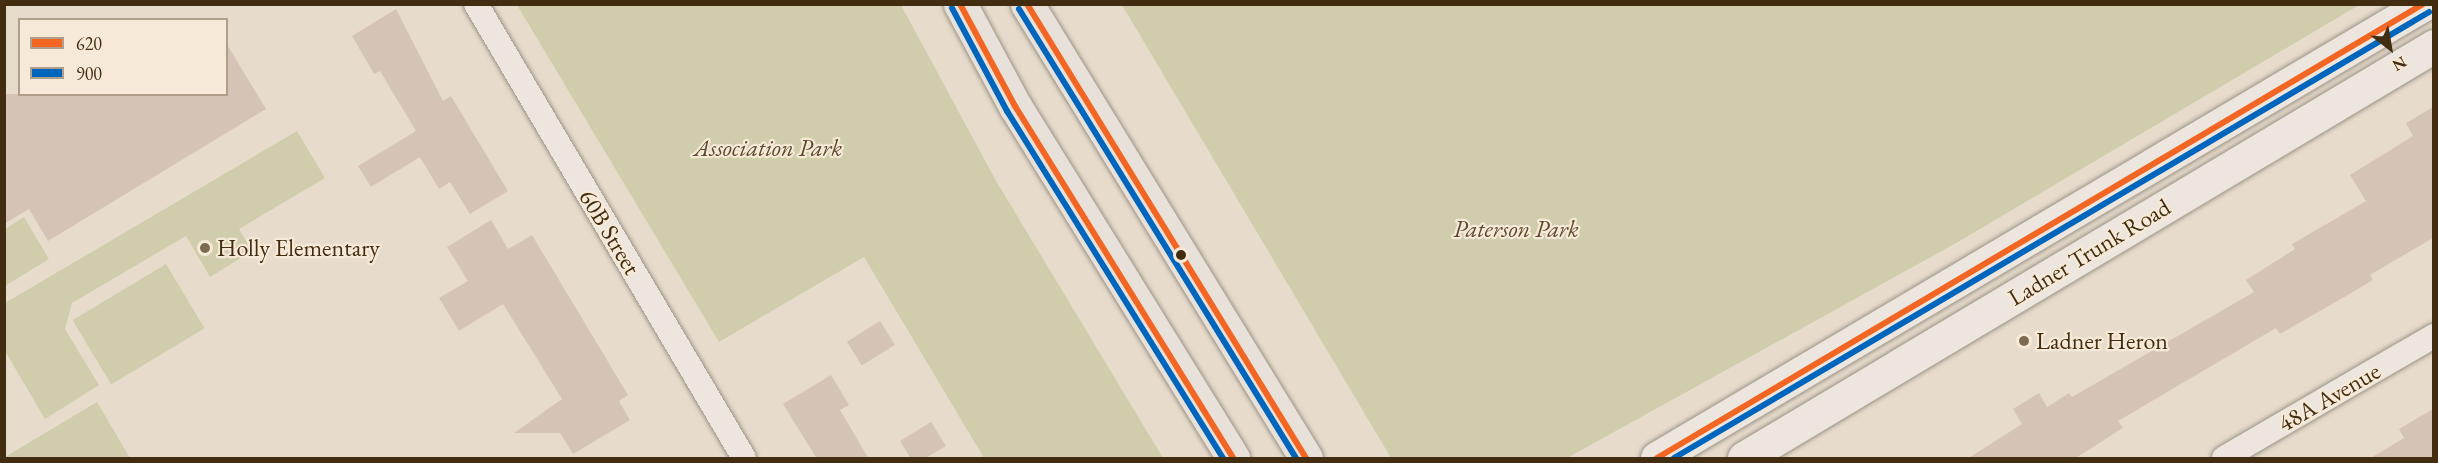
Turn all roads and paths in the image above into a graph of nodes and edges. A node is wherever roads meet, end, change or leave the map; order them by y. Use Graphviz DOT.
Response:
graph roads {
  1 [pos="476,4"];
  2 [pos="960,4"];
  3 [pos="1027,4"];
  4 [pos="2424,4"];
  5 [pos="2433,46"];
  6 [pos="2433,336"];
  7 [pos="744,459"];
  8 [pos="1233,459"];
  9 [pos="1306,459"];
  10 [pos="1657,459"];
  11 [pos="1744,459"];
  12 [pos="2224,459"];
  1 -- 7 [label="street, 60B Street"];
  2 -- 8 [label="highway"];
  3 -- 9 [label="highway"];
  4 -- 10 [label="main road, Ladner Trunk Road"];
  5 -- 11 [label="main road, Ladner Trunk Road"];
  6 -- 12 [label="street, 48A Avenue"];
}
